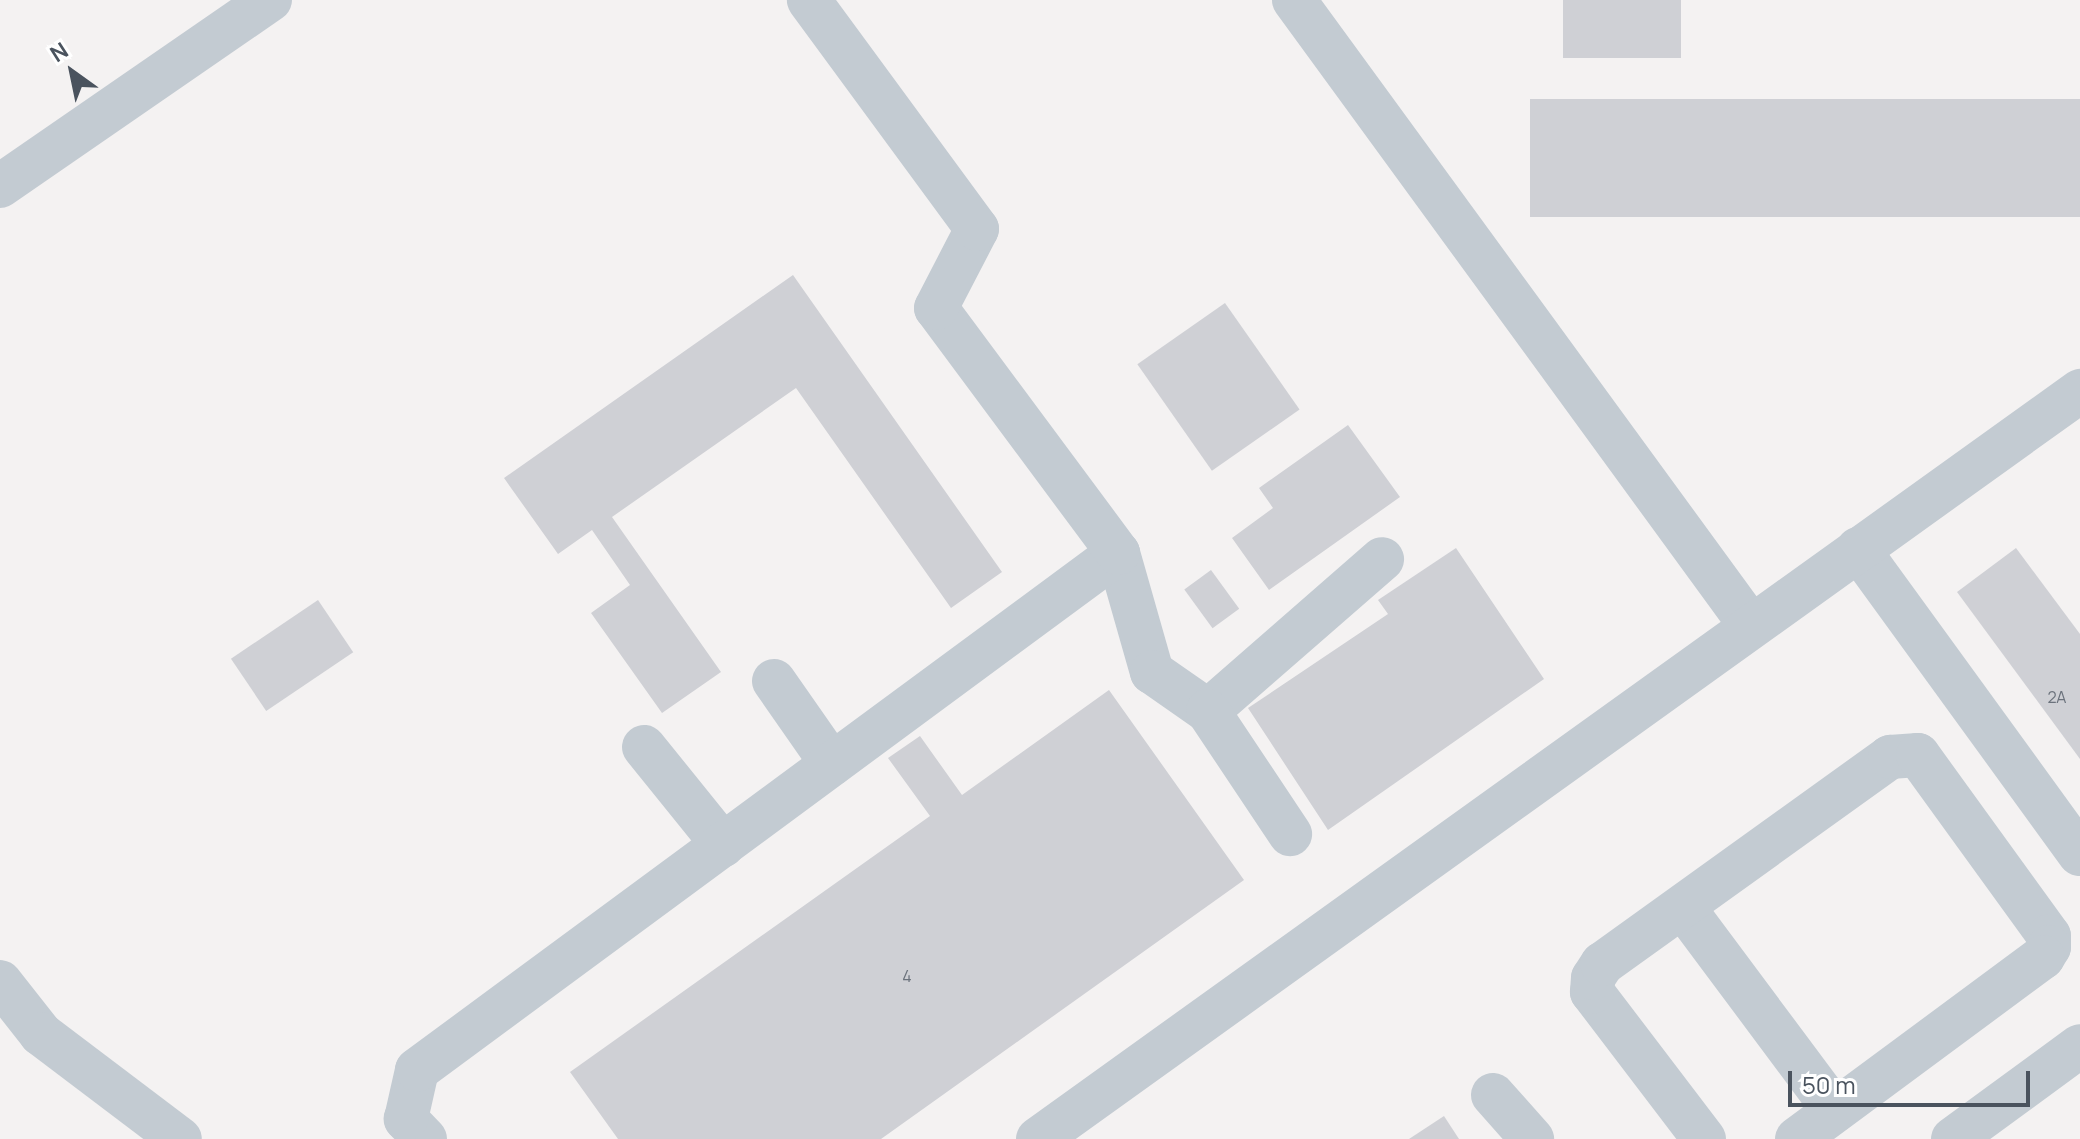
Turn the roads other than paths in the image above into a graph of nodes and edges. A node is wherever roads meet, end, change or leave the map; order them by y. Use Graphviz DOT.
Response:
graph roads {
  1 [pos="270,0"];
  2 [pos="809,0"];
  3 [pos="1294,0"];
  4 [pos="0,186"];
  5 [pos="2080,391"];
  6 [pos="1858,549"];
  7 [pos="1118,553"];
  8 [pos="1382,559"];
  9 [pos="1751,626"];
  10 [pos="774,681"];
  11 [pos="1208,711"];
  12 [pos="644,747"];
  13 [pos="832,764"];
  14 [pos="1290,834"];
  15 [pos="723,845"];
  16 [pos="2080,854"];
  17 [pos="1683,907"];
  18 [pos="0,982"];
  19 [pos="2080,1046"];
  20 [pos="1493,1095"];
  21 [pos="1835,1111"];
  22 [pos="180,1139"];
  23 [pos="425,1139"];
  24 [pos="1038,1139"];
  25 [pos="1532,1139"];
  26 [pos="1704,1139"];
  27 [pos="1797,1139"];
  28 [pos="1953,1139"];
  1 -- 4 [label="street"];
  2 -- 7 [label="street"];
  3 -- 9 [label="street"];
  5 -- 6 [label="street"];
  6 -- 9 [label="street"];
  6 -- 16 [label="street"];
  7 -- 11 [label="street"];
  7 -- 13 [label="street"];
  8 -- 11 [label="street"];
  9 -- 24 [label="street"];
  10 -- 13 [label="street"];
  11 -- 14 [label="street"];
  12 -- 15 [label="street"];
  13 -- 15 [label="street"];
  15 -- 23 [label="street"];
  17 -- 21 [label="street"];
  17 -- 21 [label="street"];
  17 -- 26 [label="street"];
  18 -- 22 [label="street"];
  19 -- 28 [label="street"];
  20 -- 25 [label="street"];
  21 -- 27 [label="street"];
}
